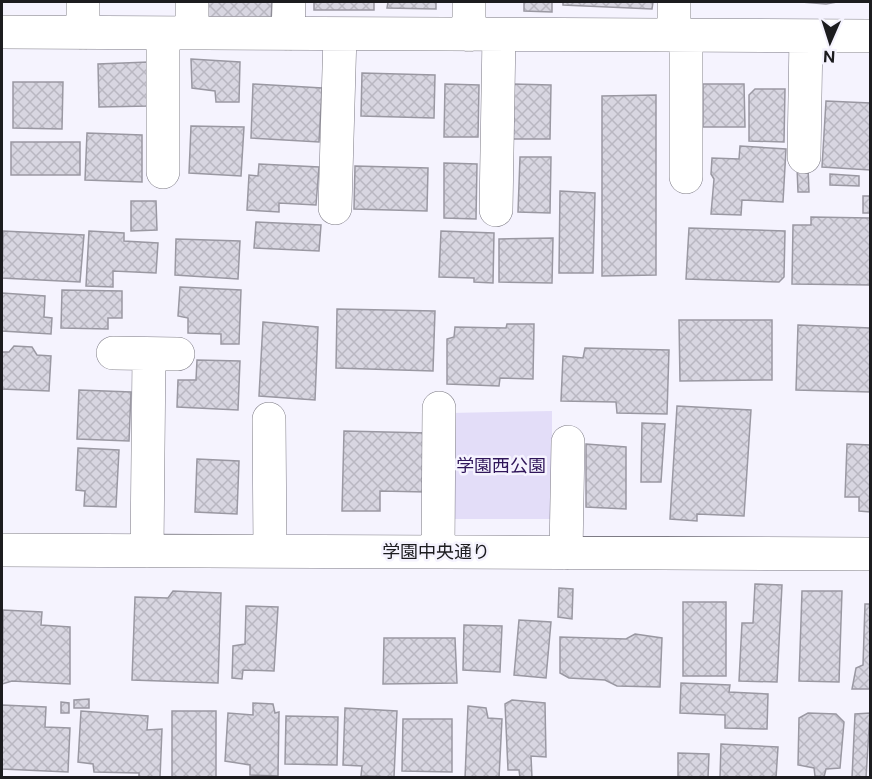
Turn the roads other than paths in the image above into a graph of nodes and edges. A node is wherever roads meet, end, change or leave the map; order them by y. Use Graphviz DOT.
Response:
graph roads {
  1 [pos="288,2"];
  2 [pos="470,2"];
  3 [pos="674,2"];
  4 [pos="83,17"];
  5 [pos="182,23"];
  6 [pos="2,32"];
  7 [pos="288,34"];
  8 [pos="340,34"];
  9 [pos="484,35"];
  10 [pos="680,35"];
  11 [pos="806,36"];
  12 [pos="870,36"];
  13 [pos="804,157"];
  14 [pos="162,172"];
  15 [pos="686,177"];
  16 [pos="335,208"];
  17 [pos="496,210"];
  18 [pos="113,353"];
  19 [pos="439,408"];
  20 [pos="269,419"];
  21 [pos="568,441"];
  22 [pos="2,550"];
  23 [pos="147,551"];
  24 [pos="270,551"];
  25 [pos="438,552"];
  26 [pos="566,553"];
  27 [pos="870,554"];
  1 -- 7 [label="street"];
  2 -- 9 [label="street"];
  3 -- 10 [label="street"];
  4 -- 5 [label="street"];
  4 -- 6 [label="street"];
  5 -- 7 [label="street"];
  5 -- 14 [label="street"];
  7 -- 8 [label="street"];
  8 -- 9 [label="street"];
  8 -- 16 [label="street"];
  9 -- 10 [label="street"];
  9 -- 17 [label="street"];
  10 -- 11 [label="street"];
  10 -- 15 [label="street"];
  11 -- 12 [label="street"];
  11 -- 13 [label="street"];
  18 -- 23 [label="street"];
  19 -- 25 [label="street"];
  20 -- 24 [label="street"];
  21 -- 26 [label="street"];
  22 -- 23 [label="street, 学園中央通り"];
  23 -- 24 [label="street, 学園中央通り"];
  24 -- 25 [label="street, 学園中央通り"];
  25 -- 26 [label="street, 学園中央通り"];
  26 -- 27 [label="street, 学園中央通り"];
}
